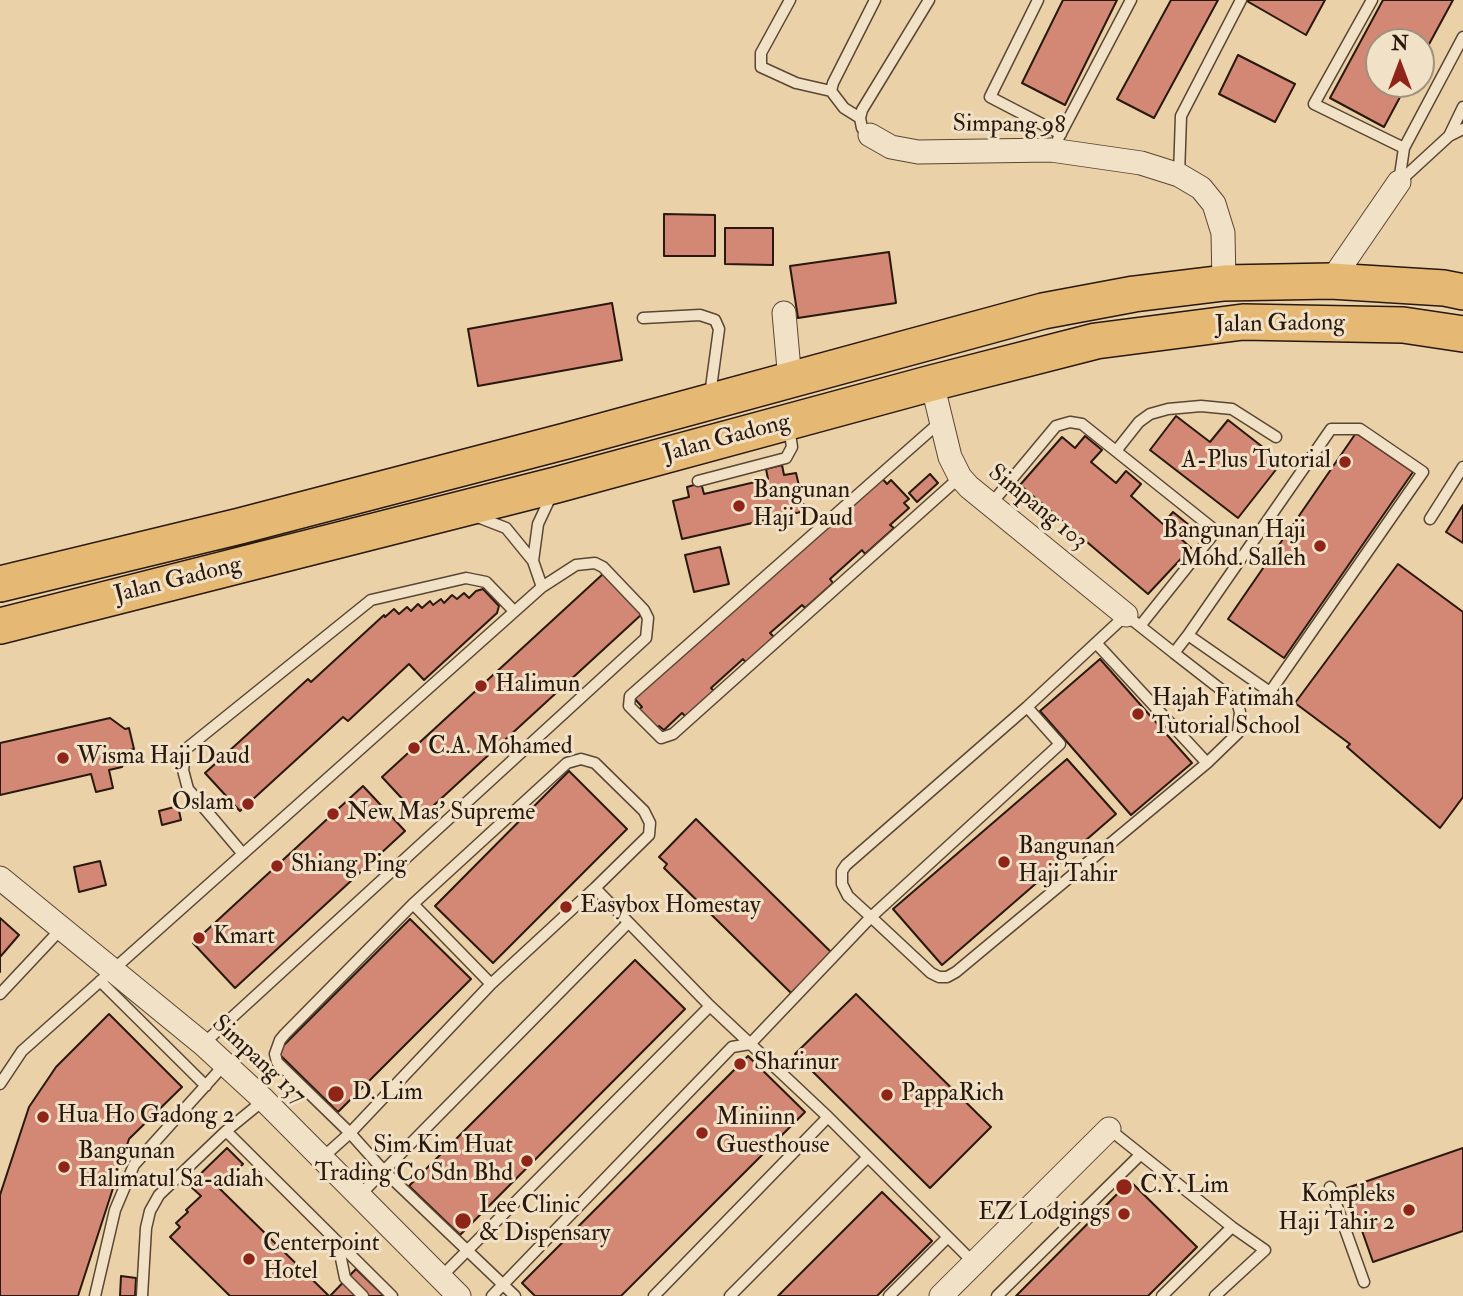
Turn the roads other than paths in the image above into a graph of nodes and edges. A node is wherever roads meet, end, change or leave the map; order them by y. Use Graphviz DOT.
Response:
graph roads {
  1 [pos="790,0"];
  2 [pos="876,0"];
  3 [pos="929,0"];
  4 [pos="1038,0"];
  5 [pos="1131,0"];
  6 [pos="1241,0"];
  7 [pos="1372,0"];
  8 [pos="1463,37"];
  9 [pos="831,91"];
  10 [pos="1463,107"];
  11 [pos="865,127"];
  12 [pos="1463,129"];
  13 [pos="1449,136"];
  14 [pos="1056,142"];
  15 [pos="1404,148"];
  16 [pos="1179,174"];
  17 [pos="1399,182"];
  18 [pos="1331,281"];
  19 [pos="1224,283"];
  20 [pos="1457,287"];
  21 [pos="785,313"];
  22 [pos="643,318"];
  23 [pos="1463,334"];
  24 [pos="790,381"];
  25 [pos="932,383"];
  26 [pos="710,401"];
  27 [pos="789,422"];
  28 [pos="940,422"];
  29 [pos="1276,437"];
  30 [pos="1116,451"];
  31 [pos="1463,467"];
  32 [pos="960,477"];
  33 [pos="698,481"];
  34 [pos="556,485"];
  35 [pos="991,504"];
  36 [pos="460,510"];
  37 [pos="1430,519"];
  38 [pos="240,526"];
  39 [pos="289,553"];
  40 [pos="533,561"];
  41 [pos="0,584"];
  42 [pos="542,587"];
  43 [pos="514,611"];
  44 [pos="1133,621"];
  45 [pos="0,626"];
  46 [pos="1188,635"];
  47 [pos="1096,643"];
  48 [pos="1174,653"];
  49 [pos="1027,707"];
  50 [pos="1207,763"];
  51 [pos="243,854"];
  52 [pos="1,881"];
  53 [pos="595,888"];
  54 [pos="413,904"];
  55 [pos="871,917"];
  56 [pos="628,923"];
  57 [pos="61,929"];
  58 [pos="106,975"];
  59 [pos="491,984"];
  60 [pos="0,994"];
  61 [pos="710,1006"];
  62 [pos="203,1044"];
  63 [pos="750,1044"];
  64 [pos="225,1064"];
  65 [pos="0,1084"];
  66 [pos="206,1086"];
  67 [pos="264,1100"];
  68 [pos="828,1118"];
  69 [pos="1109,1129"];
  70 [pos="226,1131"];
  71 [pos="350,1133"];
  72 [pos="1140,1155"];
  73 [pos="866,1158"];
  74 [pos="321,1159"];
  75 [pos="384,1171"];
  76 [pos="1330,1187"];
  77 [pos="359,1196"];
  78 [pos="1232,1227"];
  79 [pos="947,1238"];
  80 [pos="338,1243"];
  81 [pos="467,1252"];
  82 [pos="974,1263"];
  83 [pos="440,1278"];
  84 [pos="1364,1282"];
  85 [pos="503,1285"];
  86 [pos="95,1296"];
  87 [pos="142,1296"];
  88 [pos="363,1296"];
  89 [pos="392,1296"];
  90 [pos="459,1296"];
  91 [pos="492,1296"];
  92 [pos="515,1296"];
  93 [pos="654,1296"];
  94 [pos="730,1296"];
  95 [pos="889,1296"];
  96 [pos="941,1296"];
  97 [pos="997,1296"];
  98 [pos="1162,1296"];
  99 [pos="1215,1296"];
  1 -- 9 [label="lane"];
  2 -- 9 [label="lane"];
  3 -- 11 [label="lane"];
  4 -- 14 [label="lane"];
  5 -- 14 [label="lane"];
  6 -- 16 [label="lane"];
  7 -- 15 [label="lane"];
  8 -- 15 [label="lane"];
  9 -- 11 [label="lane"];
  10 -- 13 [label="lane"];
  11 -- 14 [label="street, Simpang 98"];
  12 -- 13 [label="lane"];
  13 -- 17 [label="lane"];
  14 -- 16 [label="street, Simpang 98"];
  15 -- 17 [label="lane"];
  16 -- 19 [label="street, Simpang 98"];
  17 -- 18 [label="street"];
  18 -- 19 [label="main road, Jalan Gadong"];
  18 -- 20 [label="main road, Jalan Gadong"];
  19 -- 24 [label="main road, Jalan Gadong"];
  21 -- 24 [label="street"];
  22 -- 26 [label="lane"];
  23 -- 25 [label="main road, Jalan Gadong"];
  24 -- 26 [label="main road, Jalan Gadong"];
  25 -- 27 [label="main road, Jalan Gadong"];
  25 -- 28 [label="street, Simpang 103"];
  26 -- 38 [label="main road, Jalan Gadong"];
  27 -- 33 [label="lane"];
  27 -- 34 [label="main road, Jalan Gadong"];
  28 -- 32 [label="street, Simpang 103"];
  28 -- 32 [label="lane"];
  29 -- 30 [label="lane"];
  30 -- 35 [label="lane"];
  30 -- 44 [label="lane"];
  31 -- 37 [label="lane"];
  32 -- 35 [label="street, Simpang 103"];
  34 -- 36 [label="main road, Jalan Gadong"];
  34 -- 40 [label="lane"];
  35 -- 44 [label="street, Simpang 103"];
  36 -- 39 [label="main road, Jalan Gadong"];
  36 -- 40 [label="lane"];
  38 -- 39 [label="main road"];
  38 -- 41 [label="main road, Jalan Gadong"];
  39 -- 45 [label="main road, Jalan Gadong"];
  40 -- 42 [label="lane"];
  42 -- 43 [label="lane"];
  42 -- 62 [label="lane"];
  43 -- 51 [label="lane"];
  43 -- 51 [label="lane"];
  44 -- 47 [label="lane"];
  44 -- 48 [label="lane"];
  46 -- 46 [label="lane"];
  46 -- 48 [label="lane"];
  47 -- 49 [label="lane"];
  47 -- 50 [label="lane"];
  48 -- 50 [label="lane"];
  49 -- 55 [label="lane"];
  49 -- 55 [label="lane"];
  50 -- 55 [label="lane"];
  51 -- 58 [label="lane"];
  52 -- 57 [label="street, Simpang 137"];
  53 -- 54 [label="lane"];
  53 -- 56 [label="lane"];
  53 -- 59 [label="lane"];
  54 -- 59 [label="lane"];
  54 -- 71 [label="lane"];
  55 -- 63 [label="lane"];
  56 -- 61 [label="lane"];
  56 -- 75 [label="lane"];
  57 -- 58 [label="street, Simpang 137"];
  57 -- 60 [label="lane"];
  58 -- 62 [label="street, Simpang 137"];
  58 -- 65 [label="lane"];
  58 -- 66 [label="lane"];
  59 -- 71 [label="lane"];
  61 -- 63 [label="lane"];
  61 -- 81 [label="lane"];
  62 -- 64 [label="street, Simpang 137"];
  63 -- 68 [label="lane"];
  63 -- 85 [label="lane"];
  64 -- 66 [label="lane"];
  64 -- 67 [label="street, Simpang 137"];
  66 -- 86 [label="lane"];
  67 -- 70 [label="lane"];
  67 -- 74 [label="street, Simpang 137"];
  68 -- 73 [label="lane"];
  68 -- 93 [label="lane"];
  69 -- 72 [label="lane"];
  69 -- 82 [label="street"];
  70 -- 80 [label="lane"];
  70 -- 87 [label="lane"];
  71 -- 74 [label="lane"];
  71 -- 75 [label="lane"];
  72 -- 78 [label="lane"];
  72 -- 97 [label="lane"];
  73 -- 79 [label="lane"];
  73 -- 94 [label="lane"];
  74 -- 77 [label="street, Simpang 137"];
  75 -- 77 [label="lane"];
  75 -- 81 [label="lane"];
  76 -- 84 [label="lane"];
  77 -- 83 [label="street, Simpang 137"];
  78 -- 98 [label="lane"];
  78 -- 99 [label="lane"];
  79 -- 82 [label="lane"];
  79 -- 95 [label="lane"];
  80 -- 88 [label="lane"];
  80 -- 89 [label="lane"];
  81 -- 83 [label="lane"];
  81 -- 85 [label="lane"];
  82 -- 96 [label="street"];
  83 -- 90 [label="street, Simpang 137"];
  85 -- 91 [label="lane"];
  85 -- 92 [label="lane"];
}
